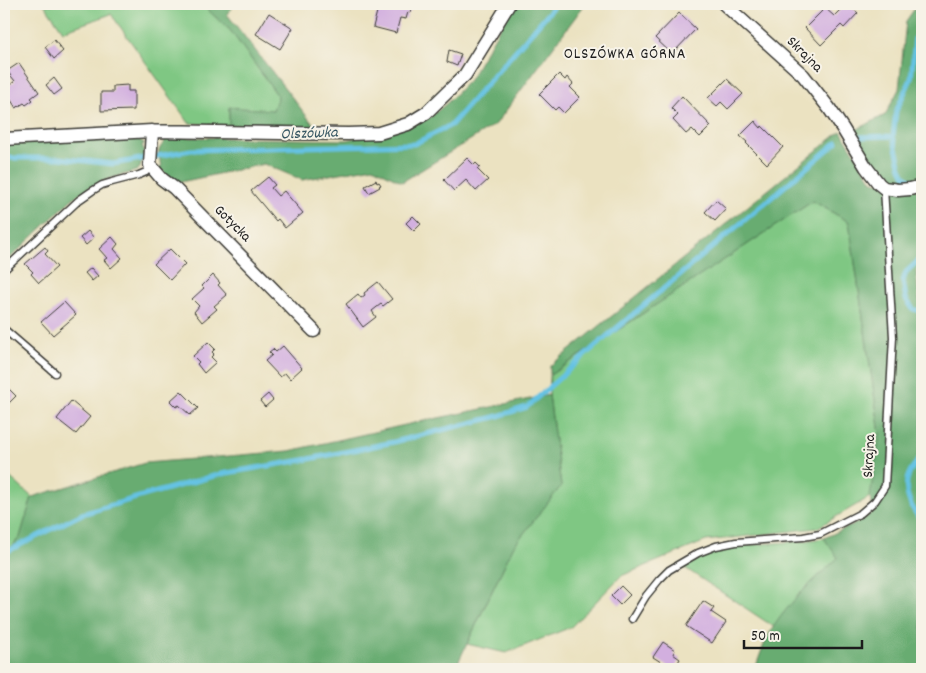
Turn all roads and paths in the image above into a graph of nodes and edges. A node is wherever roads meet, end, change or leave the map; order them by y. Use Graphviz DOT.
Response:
graph roads {
  1 [pos="509,4"];
  2 [pos="724,4"];
  3 [pos="152,137"];
  4 [pos="4,139"];
  5 [pos="150,165"];
  6 [pos="922,186"];
  7 [pos="884,188"];
  8 [pos="4,270"];
  9 [pos="4,330"];
  10 [pos="314,331"];
  11 [pos="55,373"];
  12 [pos="632,619"];
  1 -- 3 [label="street"];
  2 -- 7 [label="street, Skrajna"];
  3 -- 4 [label="street"];
  3 -- 5 [label="street"];
  5 -- 8 [label="lane"];
  5 -- 10 [label="street, Gotycka"];
  6 -- 7 [label="street"];
  7 -- 12 [label="lane, Skrajna"];
  9 -- 11 [label="lane"];
}
